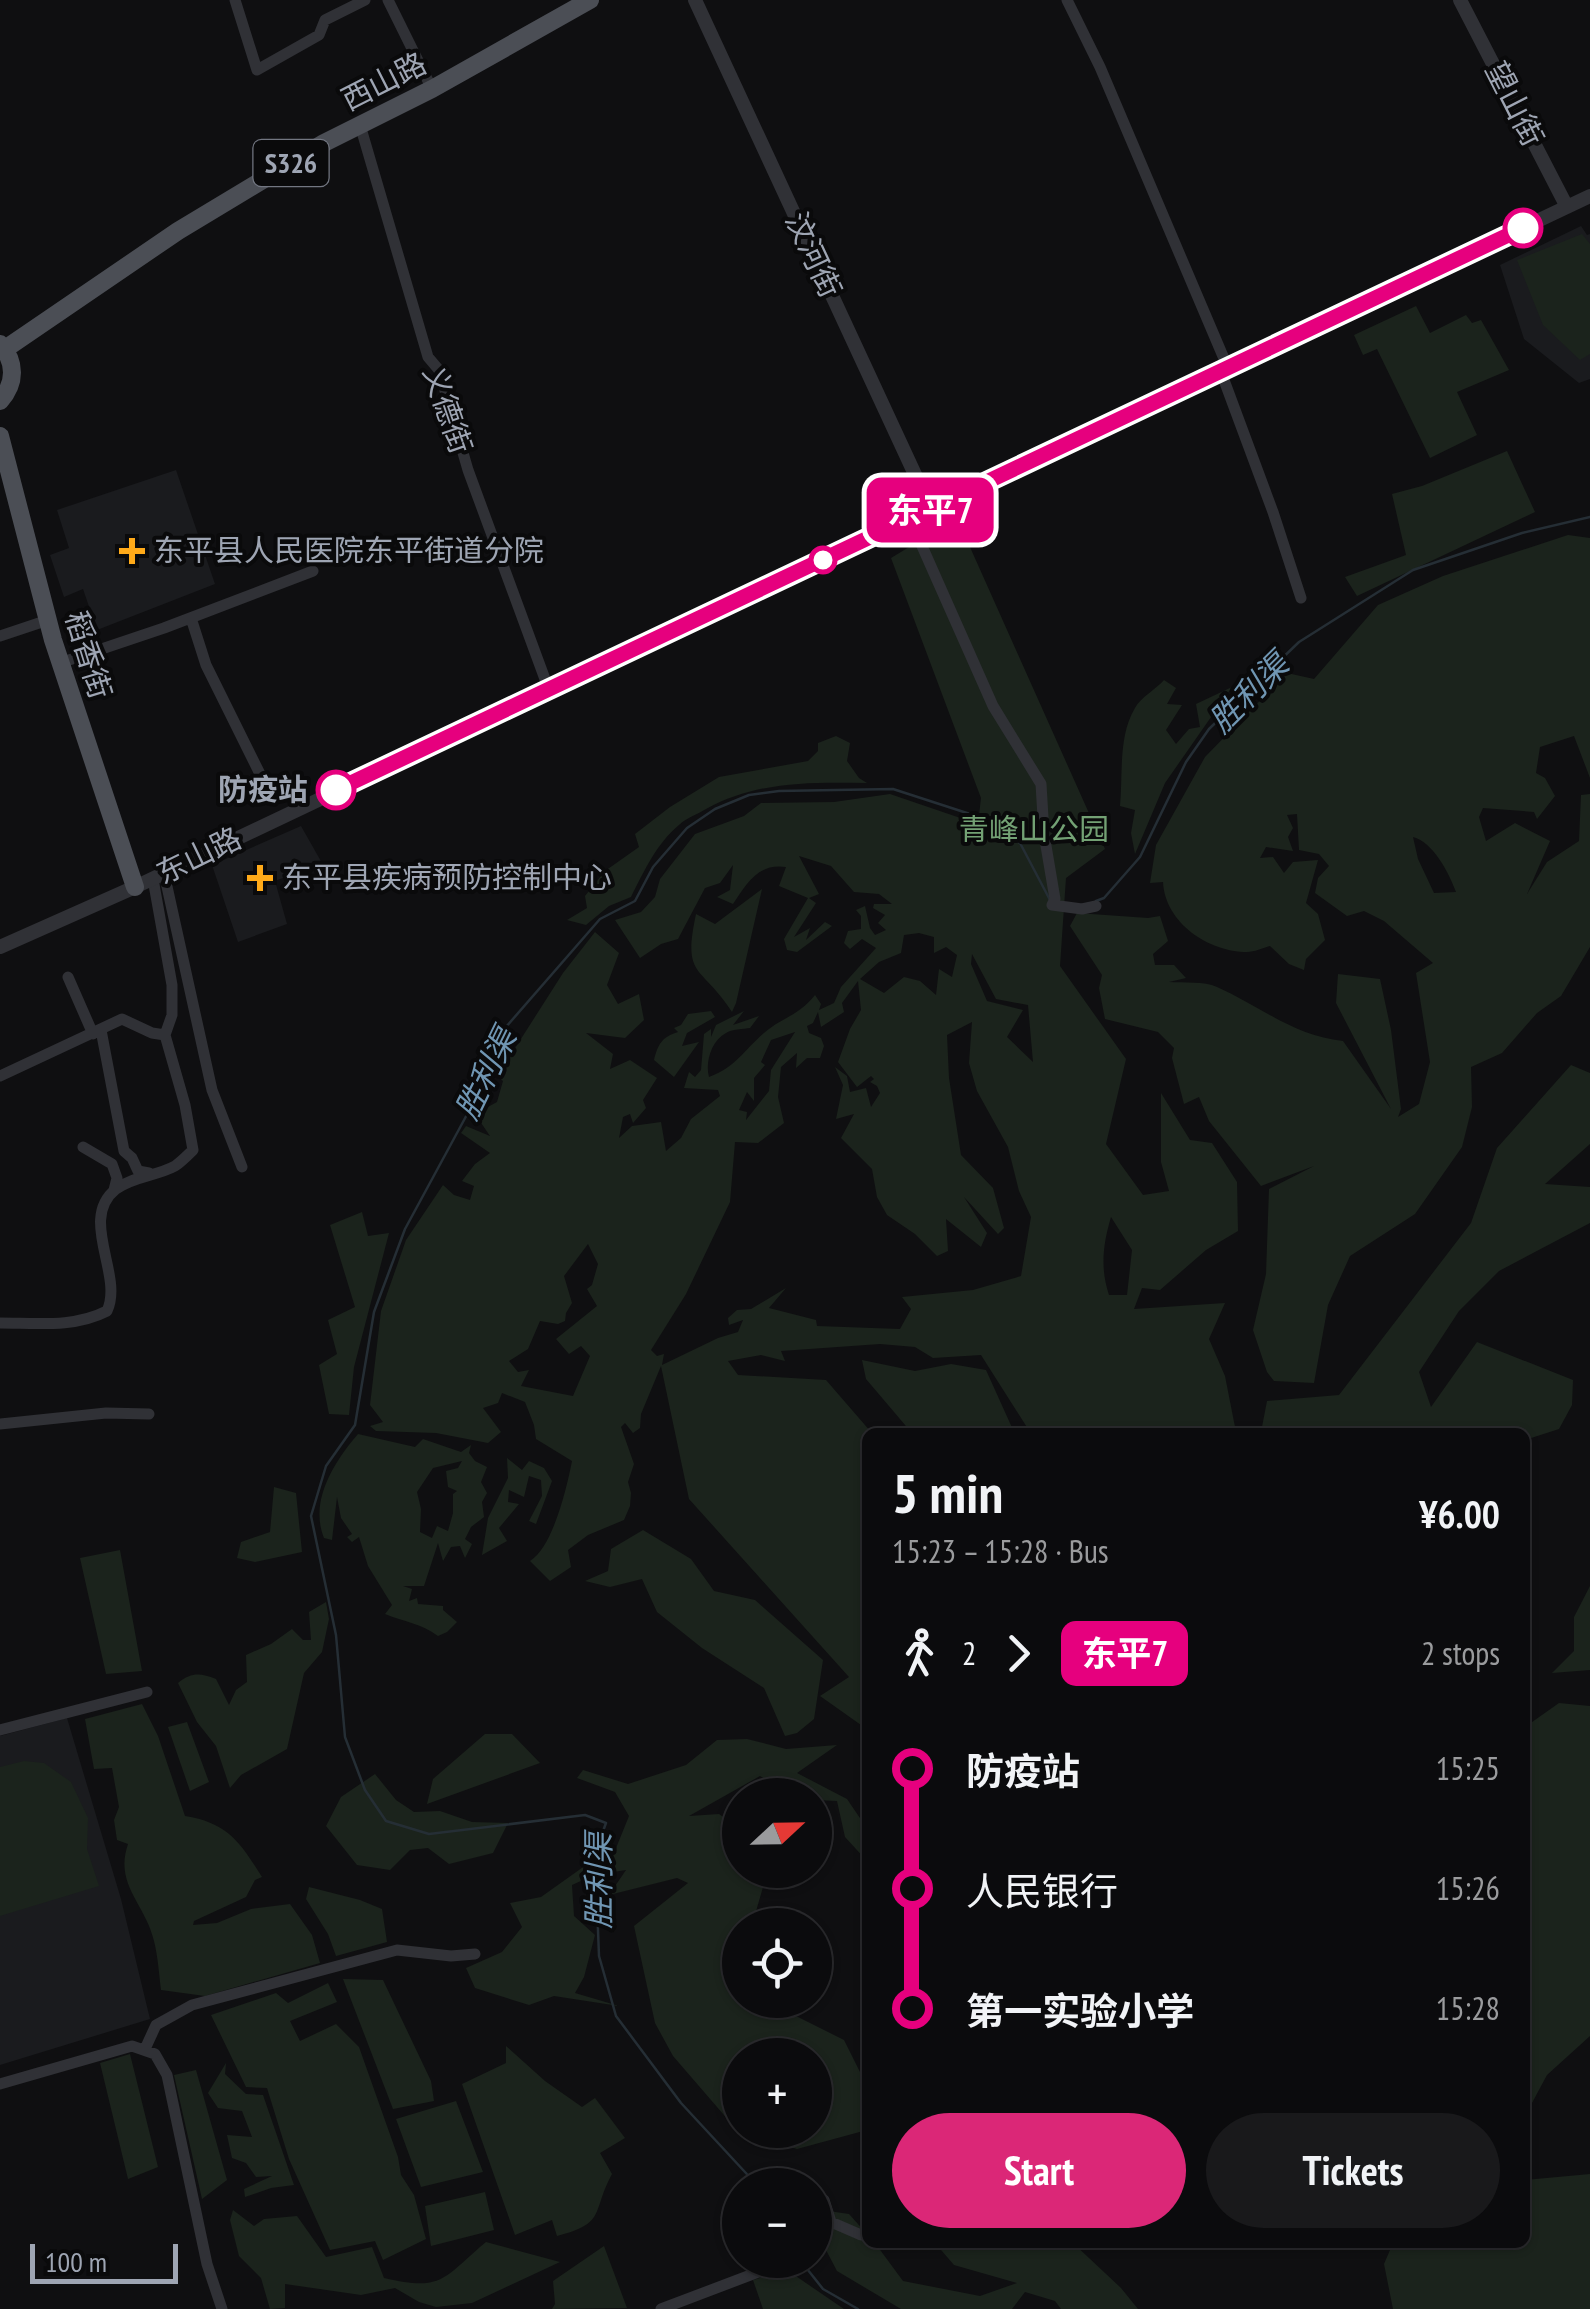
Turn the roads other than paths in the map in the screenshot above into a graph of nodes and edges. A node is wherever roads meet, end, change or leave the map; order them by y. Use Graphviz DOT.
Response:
graph roads {
  1 [pos="235,0"];
  2 [pos="365,0"];
  3 [pos="388,0"];
  4 [pos="590,0"];
  5 [pos="695,0"];
  6 [pos="1067,0"];
  7 [pos="1460,0"];
  8 [pos="432,89"];
  9 [pos="360,125"];
  10 [pos="1590,196"];
  11 [pos="1567,207"];
  12 [pos="2,347"];
  13 [pos="1224,370"];
  14 [pos="0,401"];
  15 [pos="0,436"];
  16 [pos="931,510"];
  17 [pos="910,520"];
  18 [pos="312,571"];
  19 [pos="1301,598"];
  20 [pos="192,618"];
  21 [pos="48,620"];
  22 [pos="0,636"];
  23 [pos="60,663"];
  24 [pos="548,690"];
  25 [pos="265,784"];
  26 [pos="150,880"];
  27 [pos="1096,906"];
  28 [pos="0,947"];
  29 [pos="68,977"];
  30 [pos="97,1032"];
  31 [pos="165,1035"];
  32 [pos="0,1076"];
  33 [pos="82,1147"];
  34 [pos="242,1167"];
  35 [pos="149,1173"];
  36 [pos="114,1190"];
  37 [pos="0,1323"];
  38 [pos="149,1414"];
  39 [pos="0,1424"];
  40 [pos="147,1692"];
  41 [pos="0,1730"];
  42 [pos="475,1954"];
  43 [pos="146,2048"];
  44 [pos="0,2084"];
  45 [pos="832,2223"];
  46 [pos="862,2232"];
  47 [pos="743,2278"];
  48 [pos="222,2309"];
  49 [pos="661,2309"];
  1 -- 2 [label="street"];
  3 -- 8 [label="street"];
  4 -- 8 [label="main road, 西山路 / S326"];
  5 -- 16 [label="street, 汶河街"];
  6 -- 13 [label="street"];
  7 -- 11 [label="street, 望山街"];
  8 -- 9 [label="main road, 西山路 / S326"];
  9 -- 12 [label="main road, 西山路 / S326"];
  9 -- 24 [label="street, 义德街"];
  10 -- 11 [label="street, 东山路"];
  11 -- 13 [label="street, 东山路"];
  12 -- 14 [label="main road, S326"];
  13 -- 16 [label="street, 东山路"];
  13 -- 19 [label="street"];
  15 -- 21 [label="main road, 稻香街"];
  16 -- 17 [label="street, 东山路"];
  17 -- 24 [label="street, 东山路"];
  17 -- 27 [label="street"];
  18 -- 20 [label="street"];
  20 -- 23 [label="street"];
  20 -- 25 [label="street"];
  21 -- 22 [label="street"];
  21 -- 23 [label="main road, 稻香街"];
  23 -- 26 [label="main road, 稻香街"];
  24 -- 26 [label="street, 东山路"];
  26 -- 28 [label="street, 东山路"];
  26 -- 31 [label="street"];
  26 -- 34 [label="street"];
  29 -- 30 [label="street"];
  30 -- 31 [label="street"];
  30 -- 32 [label="street"];
  30 -- 35 [label="street"];
  31 -- 35 [label="street"];
  33 -- 36 [label="street"];
  35 -- 36 [label="street"];
  36 -- 37 [label="street"];
  38 -- 39 [label="street"];
  40 -- 41 [label="street"];
  42 -- 43 [label="street"];
  43 -- 44 [label="street"];
  43 -- 48 [label="street"];
  45 -- 46 [label="street"];
  47 -- 49 [label="street"];
}
